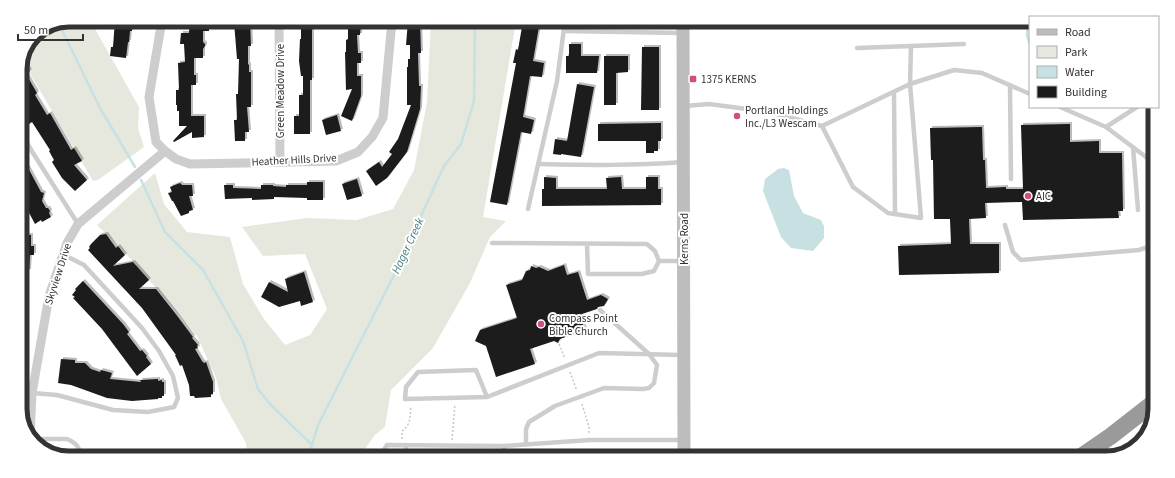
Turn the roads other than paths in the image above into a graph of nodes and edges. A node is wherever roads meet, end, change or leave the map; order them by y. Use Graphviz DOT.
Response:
graph roads {
  1 [pos="161,27"];
  2 [pos="279,27"];
  3 [pos="391,27"];
  4 [pos="564,27"];
  5 [pos="683,27"];
  6 [pos="564,31"];
  7 [pos="964,44"];
  8 [pos="911,46"];
  9 [pos="857,48"];
  10 [pos="910,84"];
  11 [pos="1010,85"];
  12 [pos="894,92"];
  13 [pos="1029,94"];
  14 [pos="683,106"];
  15 [pos="1062,108"];
  16 [pos="1135,108"];
  17 [pos="822,126"];
  18 [pos="1106,127"];
  19 [pos="27,143"];
  20 [pos="1133,147"];
  21 [pos="164,151"];
  22 [pos="1148,160"];
  23 [pos="684,161"];
  24 [pos="280,162"];
  25 [pos="538,164"];
  26 [pos="1011,179"];
  27 [pos="528,209"];
  28 [pos="1138,210"];
  29 [pos="895,214"];
  30 [pos="78,224"];
  31 [pos="1005,225"];
  32 [pos="492,243"];
  33 [pos="587,244"];
  34 [pos="1148,247"];
  35 [pos="62,254"];
  36 [pos="659,261"];
  37 [pos="684,261"];
  38 [pos="600,310"];
  39 [pos="649,354"];
  40 [pos="684,355"];
  41 [pos="27,387"];
  42 [pos="33,389"];
  43 [pos="487,397"];
  44 [pos="1148,407"];
  45 [pos="31,426"];
  46 [pos="39,438"];
  47 [pos="684,440"];
  48 [pos="526,444"];
  49 [pos="406,445"];
  50 [pos="504,446"];
  51 [pos="80,451"];
  52 [pos="383,451"];
  53 [pos="407,451"];
  54 [pos="504,451"];
  55 [pos="684,451"];
  56 [pos="1084,451"];
  1 -- 21 [label="street"];
  2 -- 24 [label="street, Green Meadow Drive"];
  3 -- 24 [label="street, Heather Hills Drive"];
  4 -- 6 [label="lane"];
  5 -- 6 [label="lane"];
  5 -- 14 [label="street, Kerns Road"];
  6 -- 25 [label="lane"];
  7 -- 8 [label="lane"];
  8 -- 9 [label="lane"];
  8 -- 10 [label="lane"];
  10 -- 11 [label="lane"];
  10 -- 12 [label="lane"];
  10 -- 29 [label="lane"];
  11 -- 13 [label="lane"];
  11 -- 26 [label="lane"];
  12 -- 17 [label="lane"];
  12 -- 29 [label="lane"];
  14 -- 17 [label="lane"];
  14 -- 23 [label="street, Kerns Road"];
  15 -- 18 [label="lane"];
  16 -- 18 [label="lane"];
  17 -- 29 [label="lane"];
  18 -- 20 [label="lane"];
  19 -- 30 [label="lane"];
  20 -- 22 [label="lane"];
  20 -- 28 [label="lane"];
  21 -- 24 [label="street, Heather Hills Drive"];
  21 -- 30 [label="street, Skyview Drive"];
  23 -- 25 [label="lane"];
  23 -- 37 [label="street, Kerns Road"];
  25 -- 27 [label="lane"];
  30 -- 35 [label="street, Skyview Drive"];
  31 -- 34 [label="lane"];
  32 -- 33 [label="lane"];
  33 -- 36 [label="lane"];
  33 -- 36 [label="lane"];
  35 -- 42 [label="street, Skyview Drive"];
  35 -- 42 [label="lane"];
  36 -- 37 [label="lane"];
  37 -- 40 [label="street, Kerns Road"];
  38 -- 39 [label="lane"];
  39 -- 40 [label="lane"];
  39 -- 43 [label="lane"];
  39 -- 48 [label="lane"];
  40 -- 47 [label="street, Kerns Road"];
  41 -- 42 [label="lane"];
  42 -- 45 [label="street, Skyview Drive"];
  43 -- 43 [label="lane"];
  44 -- 56 [label="highway"];
  46 -- 51 [label="lane"];
  47 -- 48 [label="lane"];
  47 -- 55 [label="street, Kerns Road"];
  48 -- 50 [label="lane"];
  49 -- 50 [label="lane"];
  49 -- 52 [label="lane"];
  49 -- 53 [label="lane"];
  50 -- 54 [label="lane"];
}
